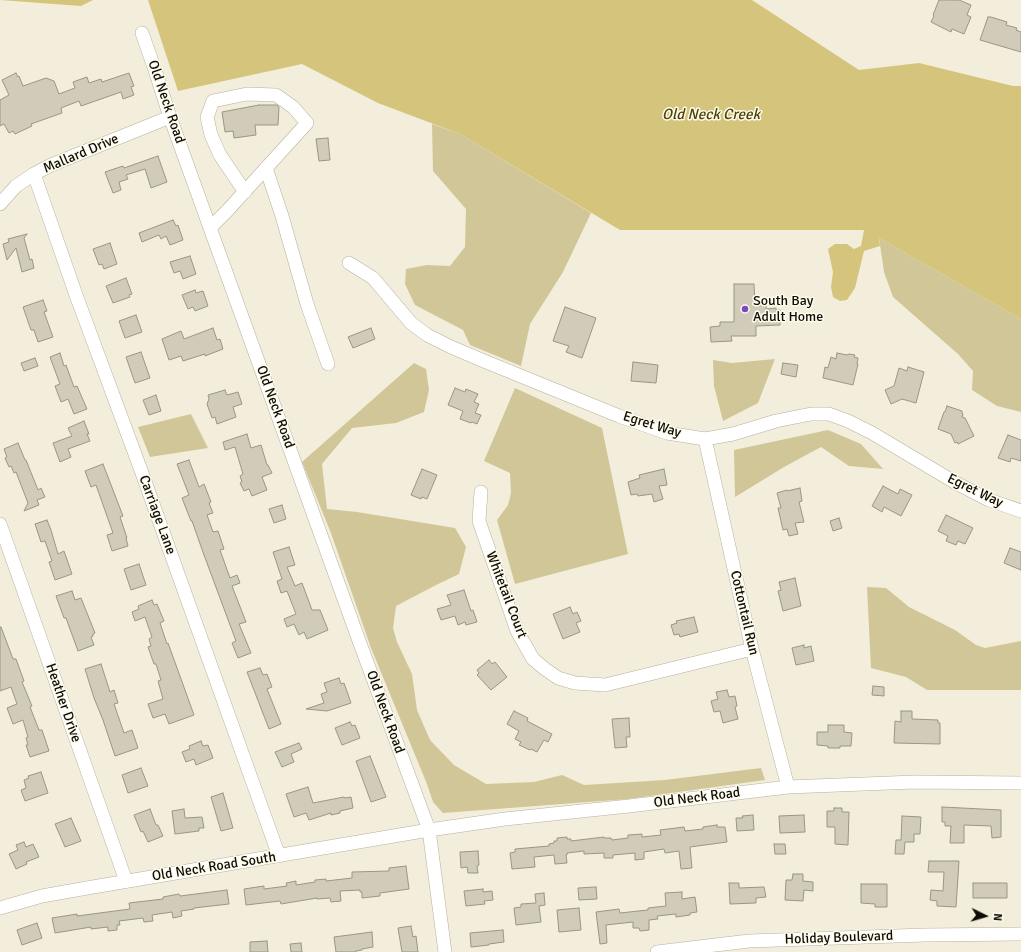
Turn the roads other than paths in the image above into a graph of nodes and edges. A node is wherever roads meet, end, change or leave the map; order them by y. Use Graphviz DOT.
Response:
graph roads {
  1 [pos="142,33"];
  2 [pos="170,117"];
  3 [pos="266,168"];
  4 [pos="34,174"];
  5 [pos="245,192"];
  6 [pos="0,204"];
  7 [pos="210,228"];
  8 [pos="349,263"];
  9 [pos="328,364"];
  10 [pos="705,439"];
  11 [pos="481,492"];
  12 [pos="1021,511"];
  13 [pos="0,524"];
  14 [pos="752,649"];
  15 [pos="1021,783"];
  16 [pos="788,786"];
  17 [pos="429,830"];
  18 [pos="279,856"];
  19 [pos="126,881"];
  20 [pos="0,908"];
  21 [pos="1021,934"];
  22 [pos="445,952"];
  23 [pos="657,952"];
  1 -- 2 [label="street, Old Neck Road"];
  2 -- 4 [label="street, Mallard Drive"];
  2 -- 7 [label="street, Old Neck Road"];
  3 -- 5 [label="street"];
  3 -- 5 [label="street"];
  3 -- 9 [label="street"];
  4 -- 6 [label="street, Mallard Drive"];
  4 -- 18 [label="street, Carriage Lane"];
  5 -- 7 [label="street"];
  7 -- 17 [label="street, Old Neck Road"];
  8 -- 10 [label="street, Egret Way"];
  10 -- 12 [label="street, Egret Way"];
  10 -- 14 [label="street, Cottontail Run"];
  11 -- 14 [label="street, Whitetail Court"];
  13 -- 19 [label="street, Heather Drive"];
  14 -- 16 [label="street, Cottontail Run"];
  15 -- 16 [label="street, Old Neck Road"];
  16 -- 17 [label="street, Old Neck Road"];
  17 -- 18 [label="street, Old Neck Road South"];
  17 -- 22 [label="street"];
  18 -- 19 [label="street, Old Neck Road South"];
  19 -- 20 [label="street, Old Neck Road South"];
  21 -- 23 [label="street, Holiday Boulevard"];
}
